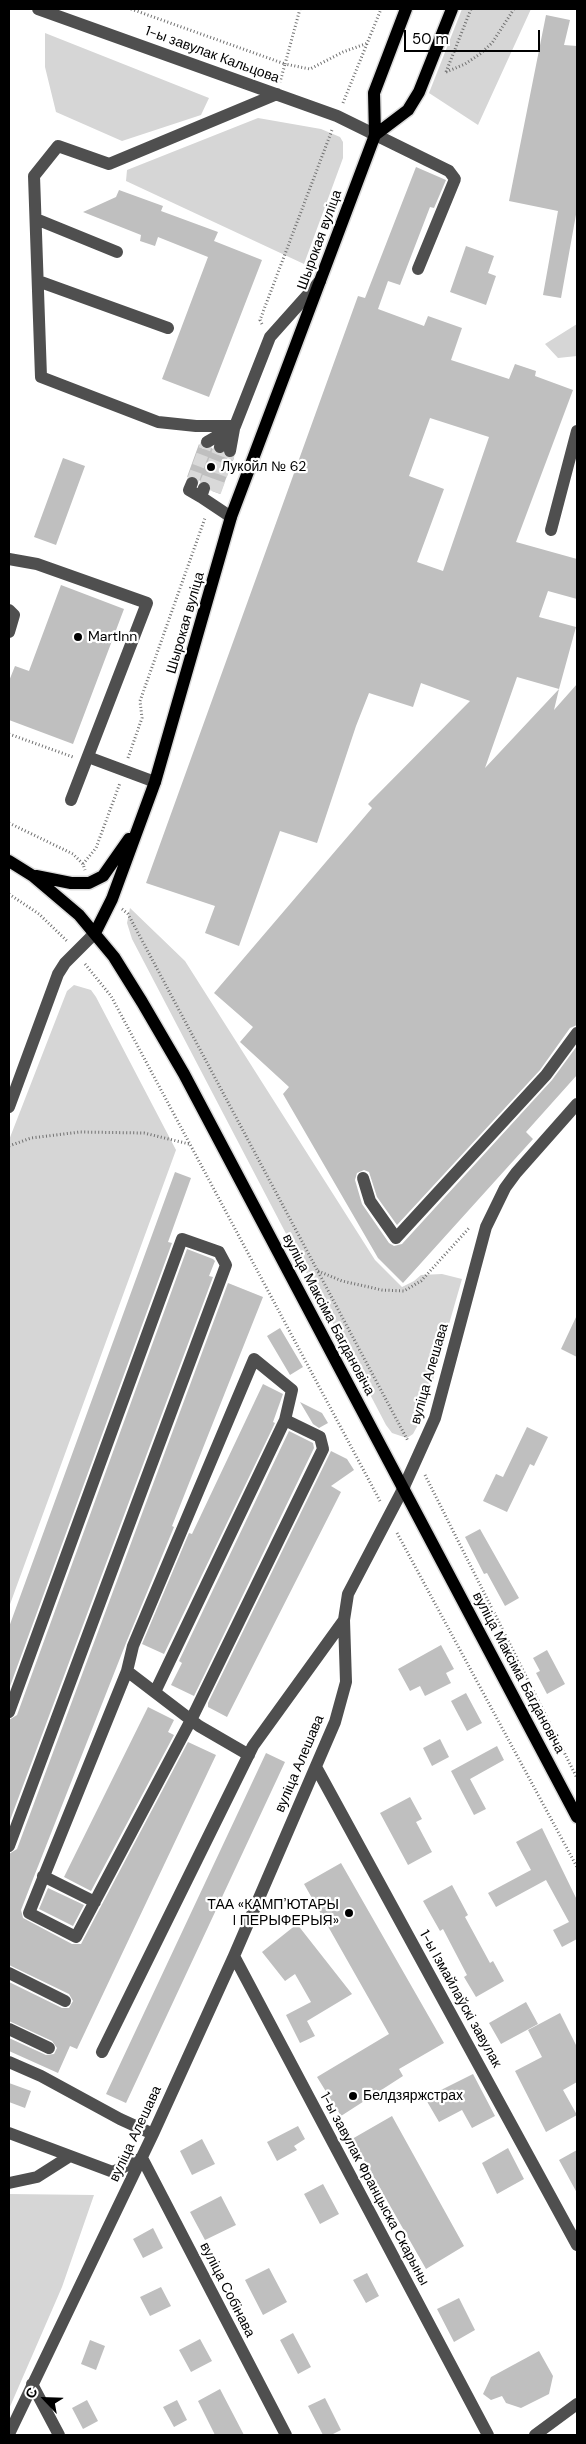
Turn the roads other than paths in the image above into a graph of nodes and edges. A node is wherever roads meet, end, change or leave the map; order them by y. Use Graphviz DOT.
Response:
graph roads {
  1 [pos="38,9"];
  2 [pos="406,9"];
  3 [pos="452,9"];
  4 [pos="277,94"];
  5 [pos="375,136"];
  6 [pos="36,219"];
  7 [pos="117,252"];
  8 [pos="418,269"];
  9 [pos="322,279"];
  10 [pos="38,281"];
  11 [pos="168,328"];
  12 [pos="235,426"];
  13 [pos="577,431"];
  14 [pos="219,447"];
  15 [pos="204,493"];
  16 [pos="231,517"];
  17 [pos="551,530"];
  18 [pos="9,558"];
  19 [pos="9,610"];
  20 [pos="9,632"];
  21 [pos="88,757"];
  22 [pos="155,782"];
  23 [pos="71,800"];
  24 [pos="140,824"];
  25 [pos="9,861"];
  26 [pos="33,876"];
  27 [pos="95,933"];
  28 [pos="577,1033"];
  29 [pos="577,1104"];
  30 [pos="9,1107"];
  31 [pos="363,1178"];
  32 [pos="286,1420"];
  33 [pos="403,1489"];
  34 [pos="344,1620"];
  35 [pos="128,1671"];
  36 [pos="155,1692"];
  37 [pos="9,1712"];
  38 [pos="191,1720"];
  39 [pos="249,1755"];
  40 [pos="316,1767"];
  41 [pos="577,1817"];
  42 [pos="9,1846"];
  43 [pos="43,1876"];
  44 [pos="95,1902"];
  45 [pos="234,1956"];
  46 [pos="9,1973"];
  47 [pos="65,2001"];
  48 [pos="9,2029"];
  49 [pos="49,2048"];
  50 [pos="102,2052"];
  51 [pos="9,2062"];
  52 [pos="9,2133"];
  53 [pos="153,2134"];
  54 [pos="70,2156"];
  55 [pos="142,2158"];
  56 [pos="9,2183"];
  57 [pos="577,2245"];
  58 [pos="32,2384"];
  59 [pos="577,2404"];
  60 [pos="9,2434"];
  61 [pos="59,2435"];
  62 [pos="286,2435"];
  63 [pos="488,2435"];
  64 [pos="535,2435"];
  1 -- 4 [label="street, 1-ы завулак Кальцова"];
  2 -- 5 [label="main road, Шырокая вуліца"];
  3 -- 5 [label="main road"];
  4 -- 5 [label="street, 1-ы завулак Кальцова"];
  4 -- 6 [label="street"];
  5 -- 8 [label="street, 1-ы завулак Кальцова"];
  5 -- 9 [label="main road, Шырокая вуліца"];
  6 -- 7 [label="street"];
  6 -- 10 [label="street"];
  9 -- 12 [label="street"];
  9 -- 16 [label="main road, Шырокая вуліца"];
  10 -- 11 [label="street"];
  10 -- 12 [label="street"];
  12 -- 14 [label="street"];
  13 -- 17 [label="street"];
  15 -- 16 [label="street"];
  16 -- 22 [label="main road, Шырокая вуліца"];
  18 -- 21 [label="street"];
  19 -- 20 [label="street"];
  21 -- 22 [label="street"];
  21 -- 23 [label="street"];
  22 -- 24 [label="main road, Шырокая вуліца"];
  24 -- 26 [label="main road"];
  24 -- 27 [label="main road, Шырокая вуліца"];
  25 -- 26 [label="main road, вуліца Максіма Багдановіча"];
  26 -- 27 [label="main road, вуліца Максіма Багдановіча"];
  27 -- 30 [label="street, Шырокая вуліца"];
  27 -- 33 [label="main road, вуліца Максіма Багдановіча"];
  28 -- 31 [label="street"];
  29 -- 33 [label="street, вуліца Алешава"];
  32 -- 35 [label="street"];
  32 -- 36 [label="street"];
  32 -- 38 [label="street"];
  33 -- 34 [label="street, вуліца Алешава"];
  33 -- 41 [label="main road, вуліца Максіма Багдановіча"];
  34 -- 39 [label="street"];
  34 -- 40 [label="street, вуліца Алешава"];
  35 -- 36 [label="street"];
  35 -- 43 [label="street"];
  36 -- 38 [label="street"];
  37 -- 42 [label="street"];
  38 -- 39 [label="street"];
  38 -- 44 [label="street"];
  39 -- 50 [label="street"];
  40 -- 45 [label="street, вуліца Алешава"];
  40 -- 57 [label="street, 1-ы Ізмайлаўскі завулак"];
  43 -- 44 [label="street"];
  43 -- 44 [label="street"];
  45 -- 53 [label="street, вуліца Алешава"];
  45 -- 63 [label="street, 1-ы завулак Францыска Скарыны"];
  46 -- 47 [label="street"];
  48 -- 49 [label="street"];
  51 -- 53 [label="street"];
  52 -- 54 [label="street"];
  53 -- 55 [label="street, вуліца Алешава"];
  54 -- 55 [label="street"];
  54 -- 56 [label="street"];
  55 -- 58 [label="street, вуліца Алешава"];
  55 -- 62 [label="street, вуліца Собінава"];
  58 -- 60 [label="street, вуліца Алешава"];
  58 -- 61 [label="street"];
  59 -- 64 [label="street"];
}
